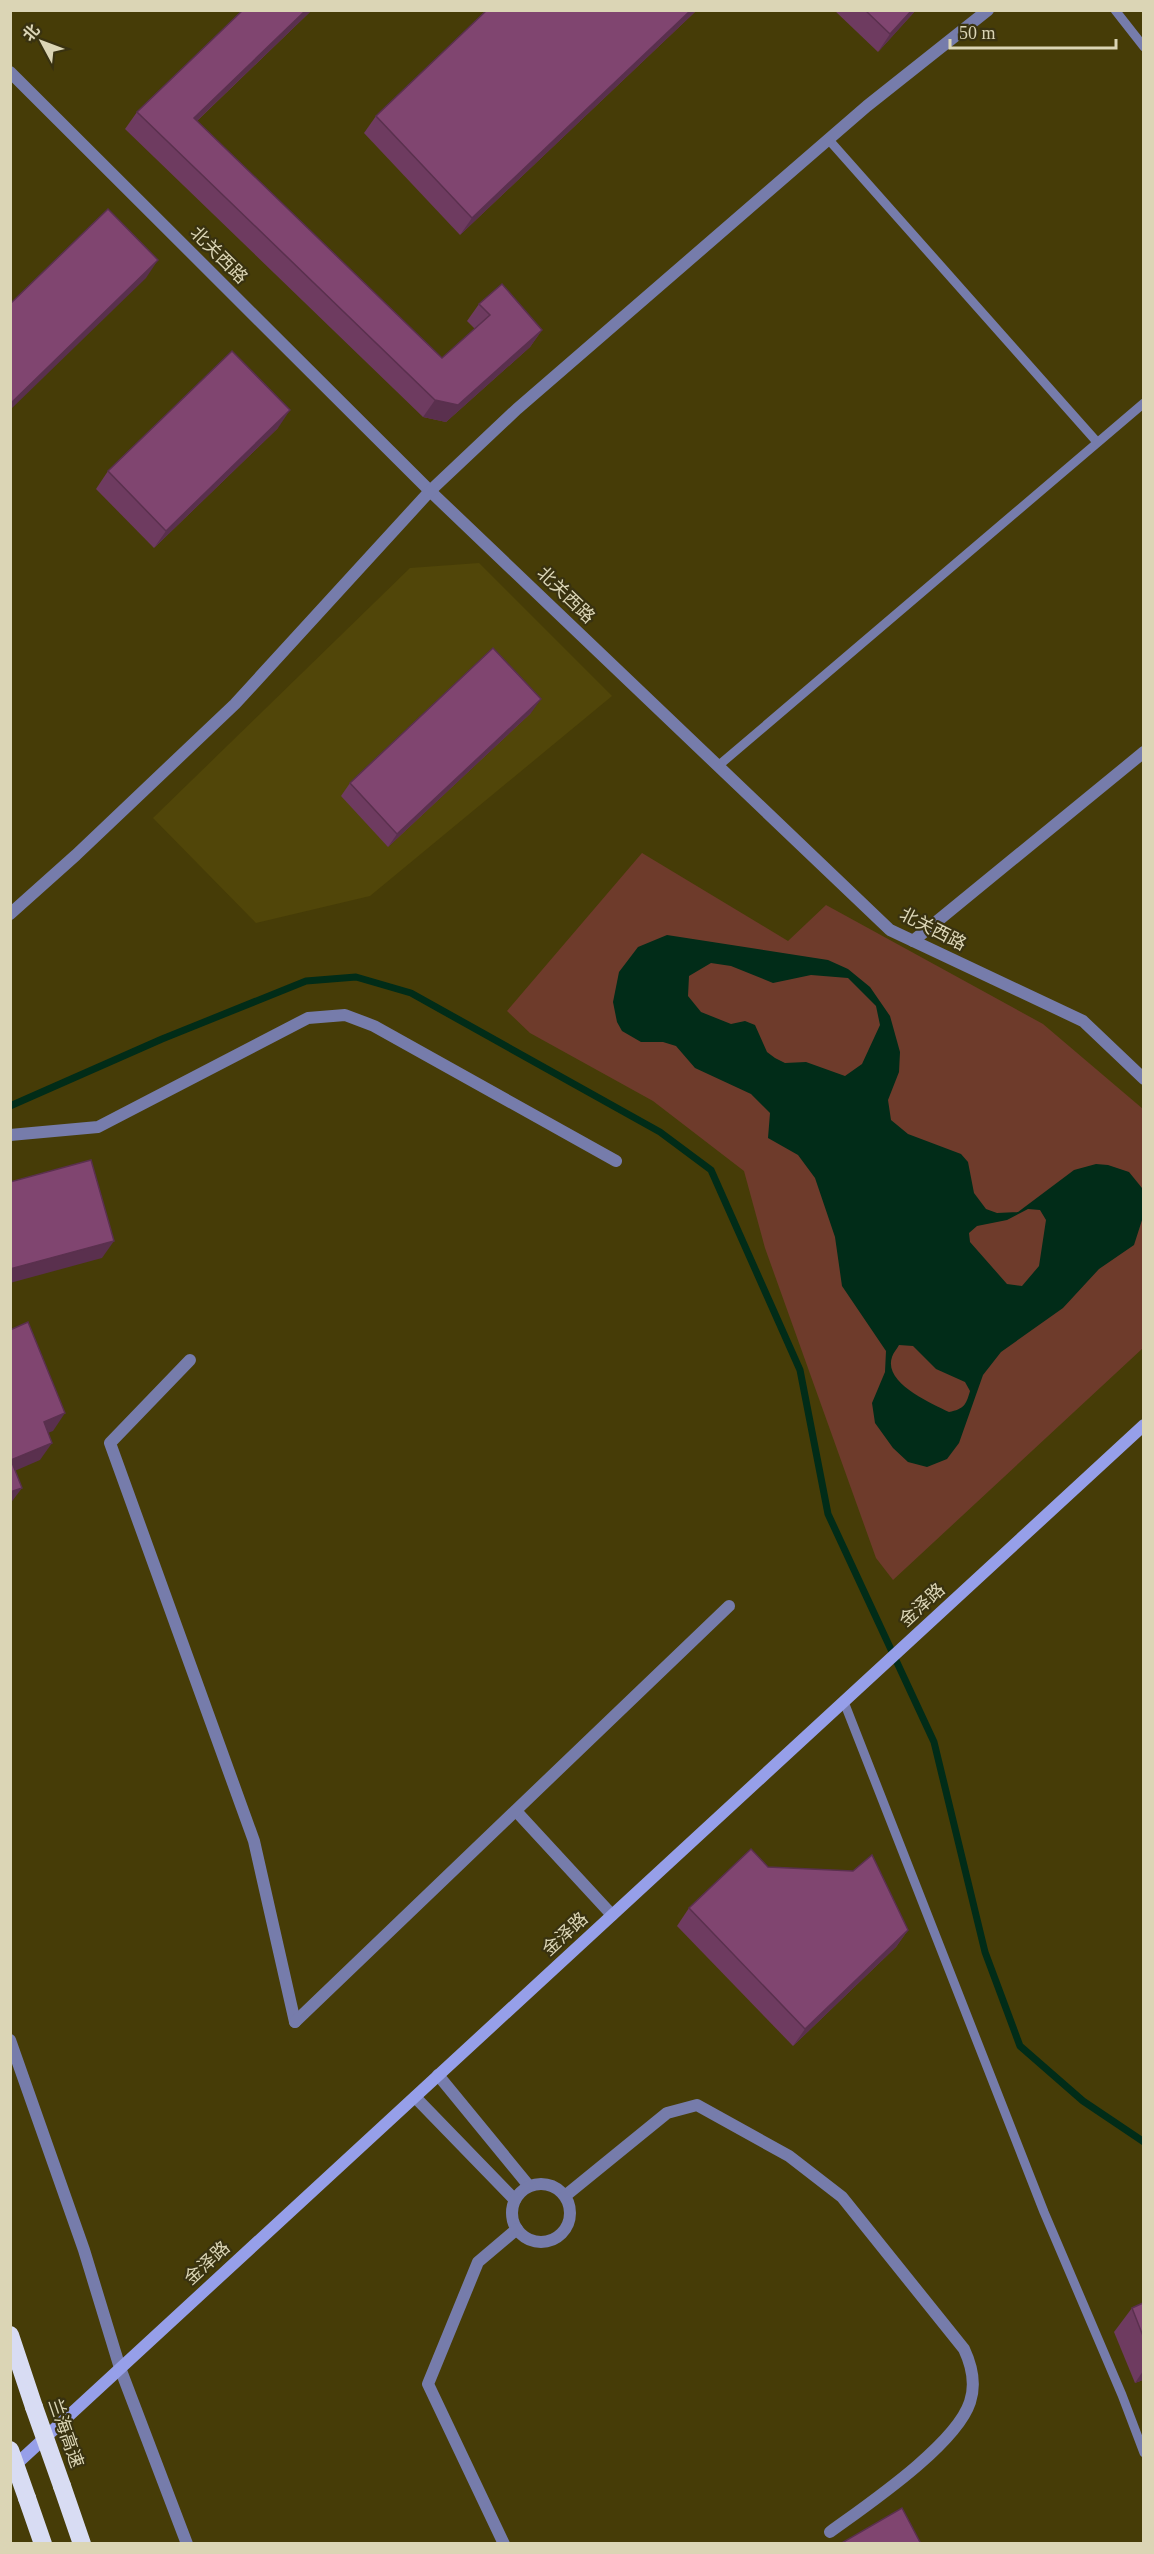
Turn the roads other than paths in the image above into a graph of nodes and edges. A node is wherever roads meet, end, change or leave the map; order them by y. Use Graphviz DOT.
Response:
graph roads {
  1 [pos="988,10"];
  2 [pos="1115,10"];
  3 [pos="1143,47"];
  4 [pos="10,72"];
  5 [pos="829,140"];
  6 [pos="1143,403"];
  7 [pos="1097,442"];
  8 [pos="430,491"];
  9 [pos="1143,752"];
  10 [pos="718,766"];
  11 [pos="10,914"];
  12 [pos="913,941"];
  13 [pos="1143,1079"];
  14 [pos="10,1135"];
  15 [pos="616,1161"];
  16 [pos="190,1360"];
  17 [pos="1143,1425"];
  18 [pos="729,1606"];
  19 [pos="844,1702"];
  20 [pos="516,1811"];
  21 [pos="612,1915"];
  22 [pos="10,2040"];
  23 [pos="438,2075"];
  24 [pos="415,2097"];
  25 [pos="529,2186"];
  26 [pos="565,2196"];
  27 [pos="515,2200"];
  28 [pos="517,2229"];
  29 [pos="10,2336"];
  30 [pos="120,2368"];
  31 [pos="10,2450"];
  32 [pos="1143,2453"];
  33 [pos="10,2469"];
  34 [pos="830,2532"];
  35 [pos="43,2544"];
  36 [pos="82,2544"];
  37 [pos="187,2544"];
  38 [pos="504,2544"];
  1 -- 5 [label="street"];
  2 -- 3 [label="lane"];
  4 -- 8 [label="street, 北关西路"];
  5 -- 7 [label="lane"];
  5 -- 8 [label="street"];
  6 -- 7 [label="lane"];
  7 -- 10 [label="lane"];
  8 -- 10 [label="street, 北关西路"];
  8 -- 11 [label="street"];
  9 -- 12 [label="street"];
  10 -- 12 [label="street, 北关西路"];
  12 -- 13 [label="street, 北关西路"];
  14 -- 15 [label="street"];
  16 -- 20 [label="street"];
  17 -- 19 [label="main road, 金泽路"];
  18 -- 20 [label="street"];
  19 -- 21 [label="main road, 金泽路"];
  19 -- 32 [label="lane"];
  20 -- 21 [label="street"];
  21 -- 23 [label="main road, 金泽路"];
  22 -- 30 [label="street"];
  23 -- 24 [label="main road, 金泽路"];
  23 -- 25 [label="street"];
  24 -- 27 [label="street"];
  24 -- 30 [label="main road, 金泽路"];
  25 -- 26 [label="street"];
  25 -- 27 [label="street"];
  26 -- 28 [label="street"];
  26 -- 34 [label="street"];
  27 -- 28 [label="street"];
  28 -- 38 [label="street"];
  29 -- 36 [label="highway, 兰海高速, bridge"];
  30 -- 33 [label="main road, 金泽路"];
  30 -- 37 [label="street"];
  31 -- 35 [label="highway, bridge"];
}
